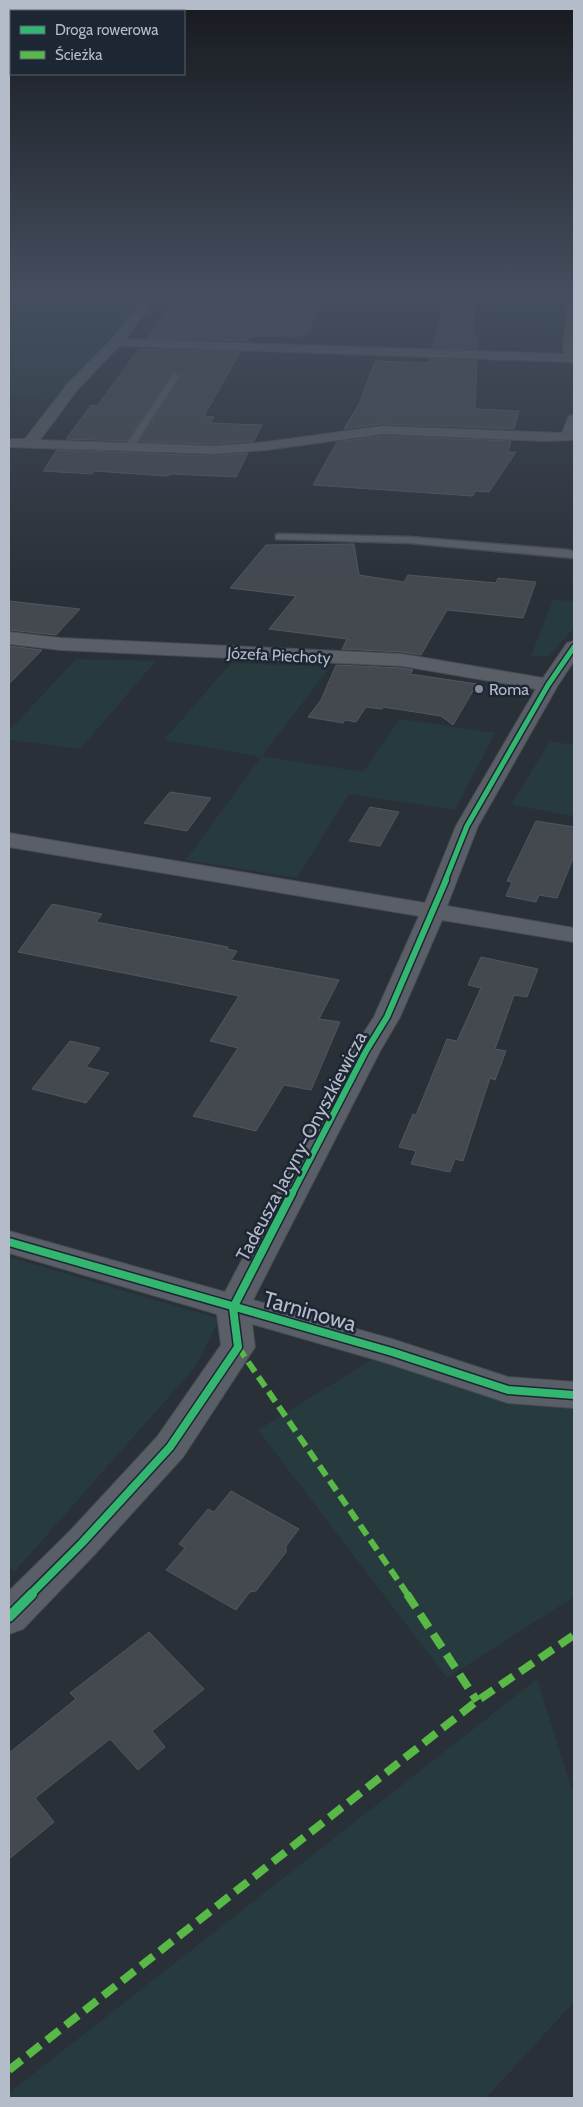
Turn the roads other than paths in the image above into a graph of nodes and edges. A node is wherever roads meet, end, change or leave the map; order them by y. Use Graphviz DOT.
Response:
graph roads {
  1 [pos="70,391"];
  2 [pos="166,391"];
  3 [pos="574,419"];
  4 [pos="571,437"];
  5 [pos="9,443"];
  6 [pos="30,443"];
  7 [pos="129,447"];
  8 [pos="279,537"];
  9 [pos="574,555"];
  10 [pos="9,638"];
  11 [pos="574,647"];
  12 [pos="548,685"];
  13 [pos="9,840"];
  14 [pos="433,912"];
  15 [pos="574,935"];
  16 [pos="9,1242"];
  17 [pos="234,1308"];
  18 [pos="574,1395"];
  19 [pos="9,1617"];
  1 -- 6 [label="street"];
  2 -- 7 [label="lane"];
  3 -- 4 [label="street"];
  4 -- 7 [label="street"];
  5 -- 6 [label="street"];
  6 -- 7 [label="street"];
  8 -- 9 [label="lane"];
  10 -- 12 [label="street, Józefa Piechoty"];
  11 -- 12 [label="street, Tadeusza Jacyny-Onyszkiewicza"];
  12 -- 14 [label="street, Tadeusza Jacyny-Onyszkiewicza"];
  13 -- 14 [label="street"];
  14 -- 15 [label="street"];
  14 -- 17 [label="street, Tadeusza Jacyny-Onyszkiewicza"];
  16 -- 17 [label="street, Tarninowa"];
  17 -- 18 [label="street, Tarninowa"];
  17 -- 19 [label="street"];
}
